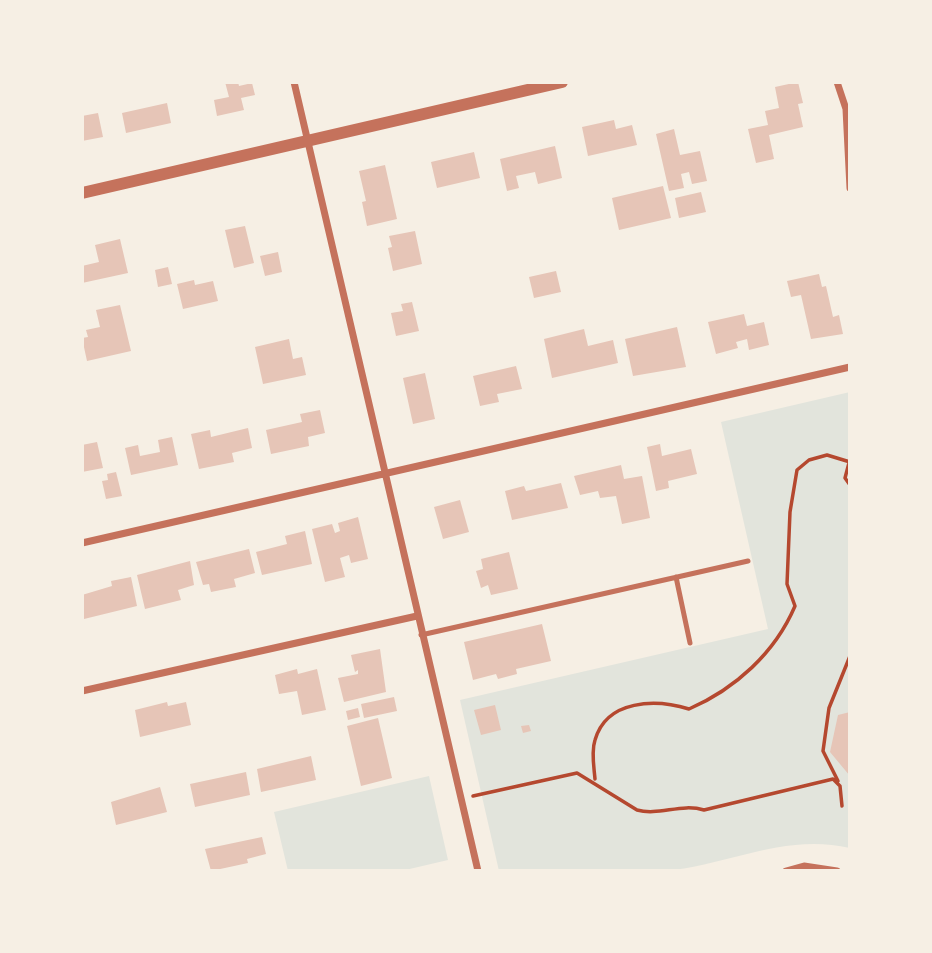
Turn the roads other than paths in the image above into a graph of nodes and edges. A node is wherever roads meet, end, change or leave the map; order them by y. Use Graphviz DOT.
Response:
graph roads {
  1 [pos="294,82"];
  2 [pos="562,82"];
  3 [pos="837,82"];
  4 [pos="308,141"];
  5 [pos="850,188"];
  6 [pos="82,193"];
  7 [pos="850,367"];
  8 [pos="385,472"];
  9 [pos="82,543"];
  10 [pos="748,561"];
  11 [pos="676,577"];
  12 [pos="417,616"];
  13 [pos="422,635"];
  14 [pos="690,643"];
  15 [pos="82,691"];
  16 [pos="478,871"];
  17 [pos="786,871"];
  18 [pos="836,871"];
  1 -- 4 [label="street"];
  2 -- 4 [label="street"];
  3 -- 5 [label="street"];
  4 -- 6 [label="street"];
  4 -- 8 [label="street"];
  7 -- 8 [label="street"];
  8 -- 9 [label="street"];
  8 -- 12 [label="street"];
  10 -- 11 [label="lane"];
  11 -- 13 [label="lane"];
  11 -- 14 [label="lane"];
  12 -- 13 [label="street"];
  12 -- 15 [label="street"];
  13 -- 16 [label="street"];
  17 -- 18 [label="street"];
}
